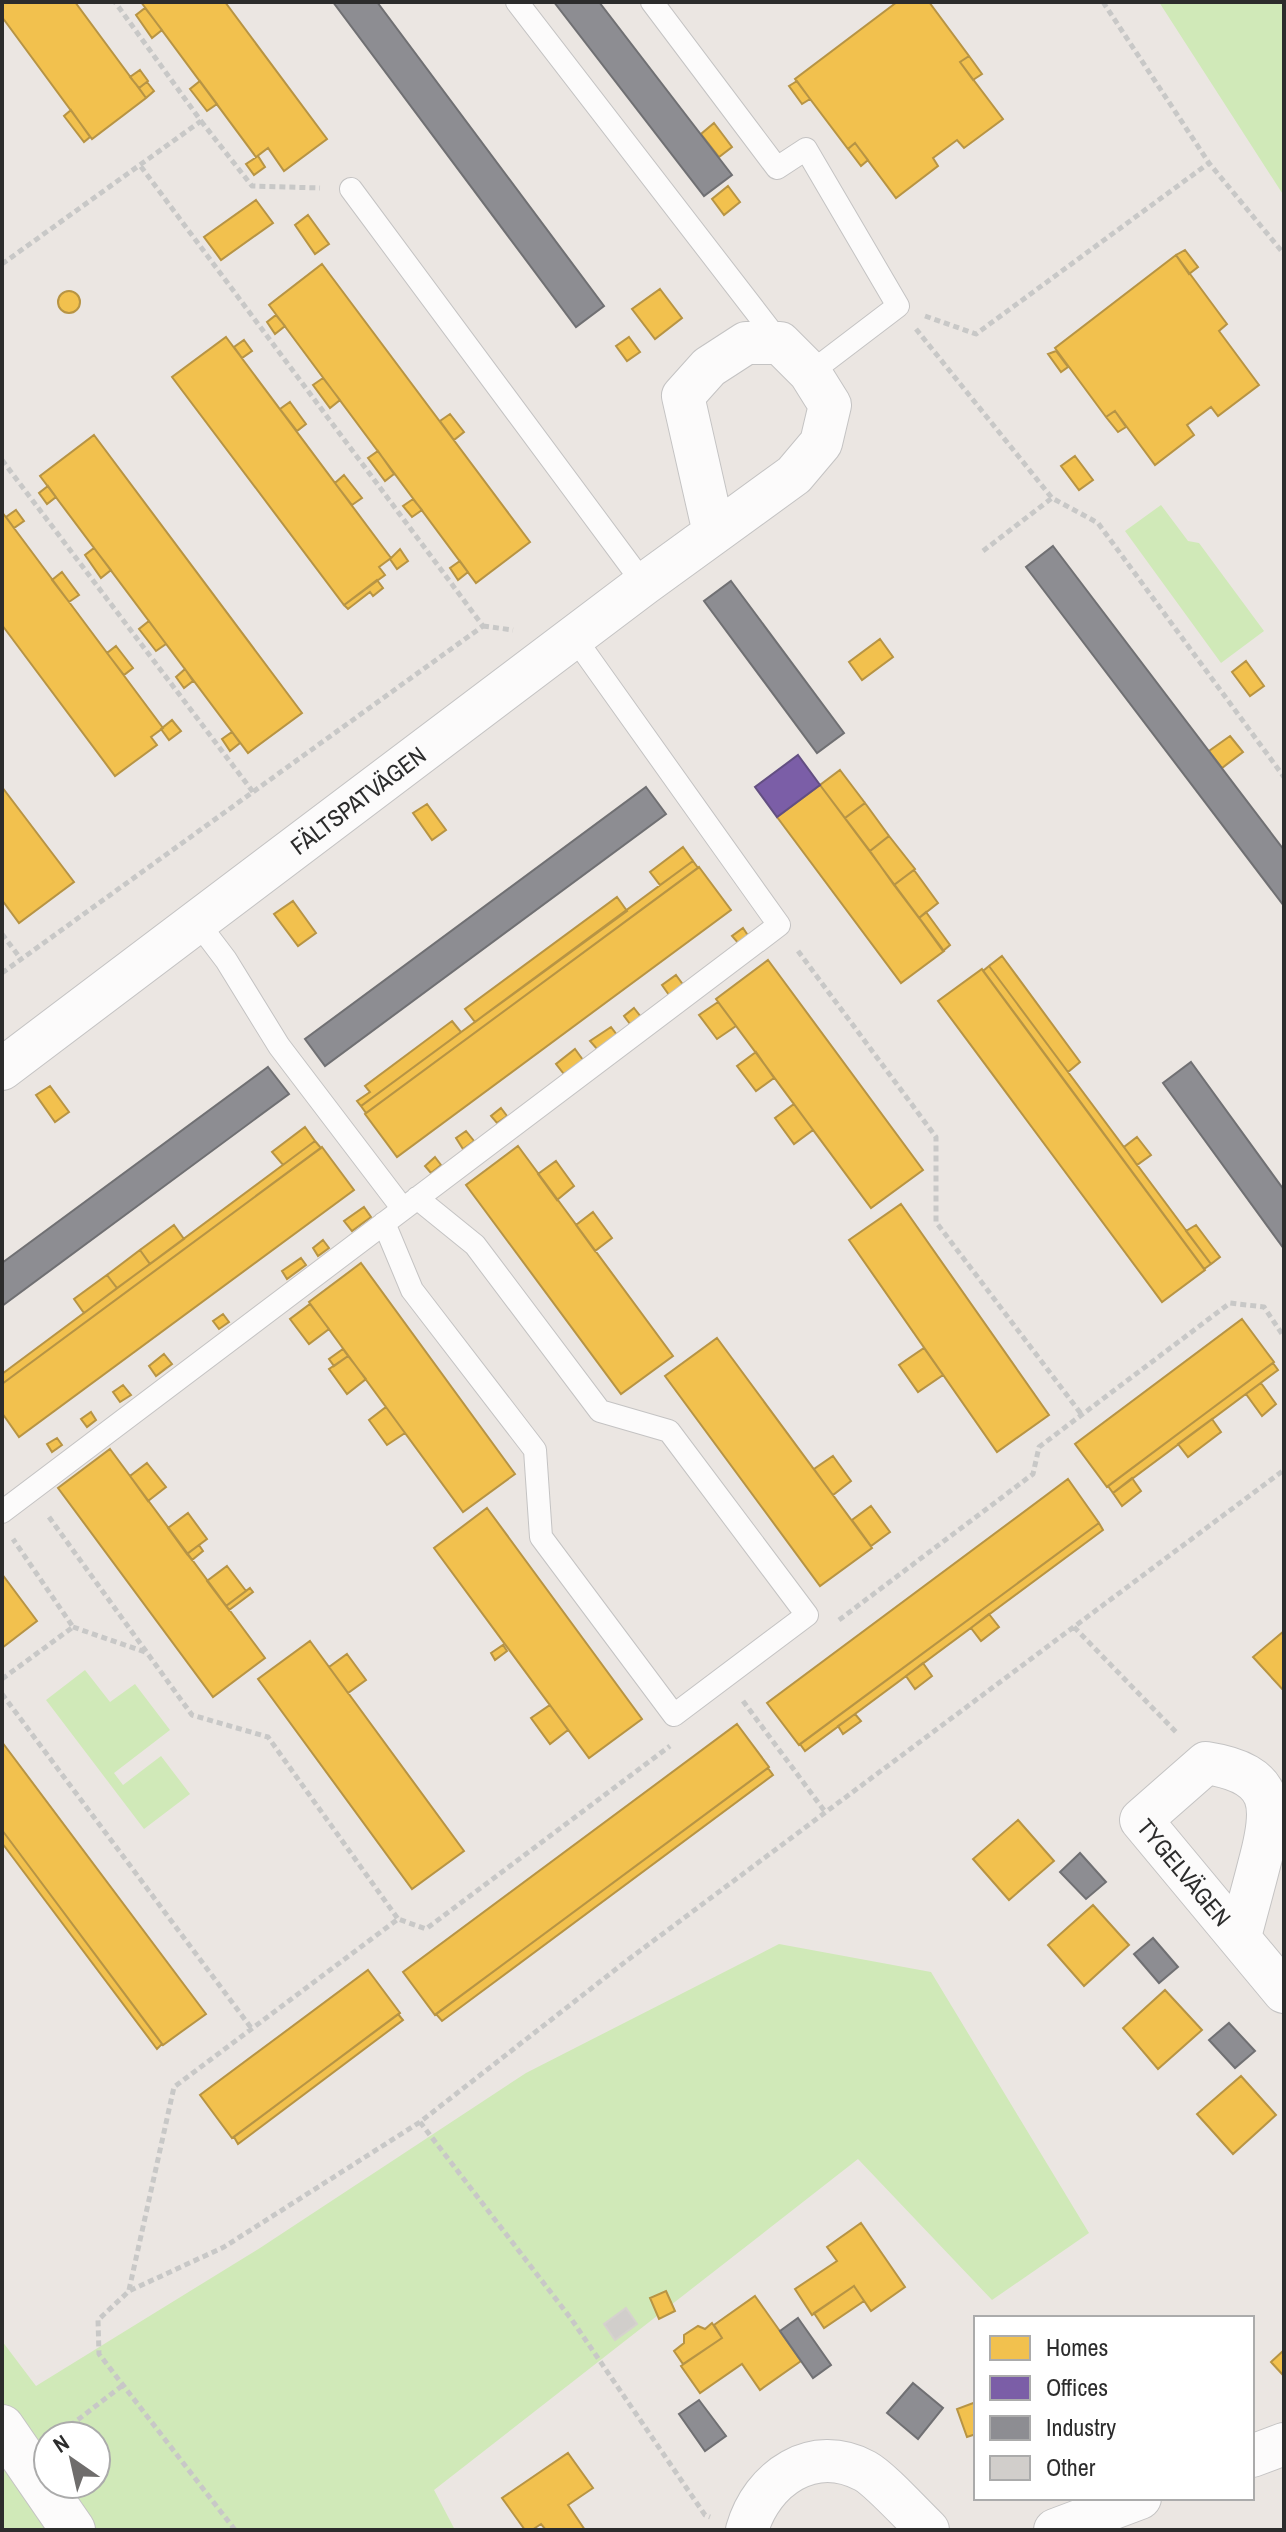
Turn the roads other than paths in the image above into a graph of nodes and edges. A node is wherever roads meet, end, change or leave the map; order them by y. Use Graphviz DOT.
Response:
graph roads {
  1 [pos="517,2"];
  2 [pos="652,2"];
  3 [pos="351,189"];
  4 [pos="780,343"];
  5 [pos="810,373"];
  6 [pos="714,533"];
  7 [pos="644,584"];
  8 [pos="574,637"];
  9 [pos="198,923"];
  10 [pos="2,1069"];
  11 [pos="410,1204"];
  12 [pos="384,1223"];
  13 [pos="2,1512"];
  14 [pos="1240,1937"];
  15 [pos="1284,1992"];
  16 [pos="2,2427"];
  17 [pos="1284,2444"];
  18 [pos="1254,2455"];
  19 [pos="1135,2500"];
  20 [pos="732,2525"];
  21 [pos="73,2530"];
  22 [pos="928,2530"];
  23 [pos="1055,2530"];
  1 -- 4 [label="lane"];
  2 -- 5 [label="lane"];
  3 -- 7 [label="lane"];
  4 -- 5 [label="street, FÄLTSPATVÄGEN"];
  4 -- 6 [label="street"];
  5 -- 6 [label="street, FÄLTSPATVÄGEN"];
  6 -- 7 [label="street, FÄLTSPATVÄGEN"];
  7 -- 8 [label="street, FÄLTSPATVÄGEN"];
  8 -- 9 [label="street, FÄLTSPATVÄGEN"];
  8 -- 11 [label="lane"];
  9 -- 10 [label="street, FÄLTSPATVÄGEN"];
  9 -- 11 [label="lane"];
  11 -- 12 [label="lane"];
  11 -- 12 [label="lane"];
  12 -- 13 [label="lane"];
  14 -- 14 [label="street, TYGELVÄGEN"];
  14 -- 15 [label="street, TYGELVÄGEN"];
  16 -- 21 [label="street"];
  17 -- 18 [label="street"];
  19 -- 23 [label="street"];
  20 -- 22 [label="street"];
}
